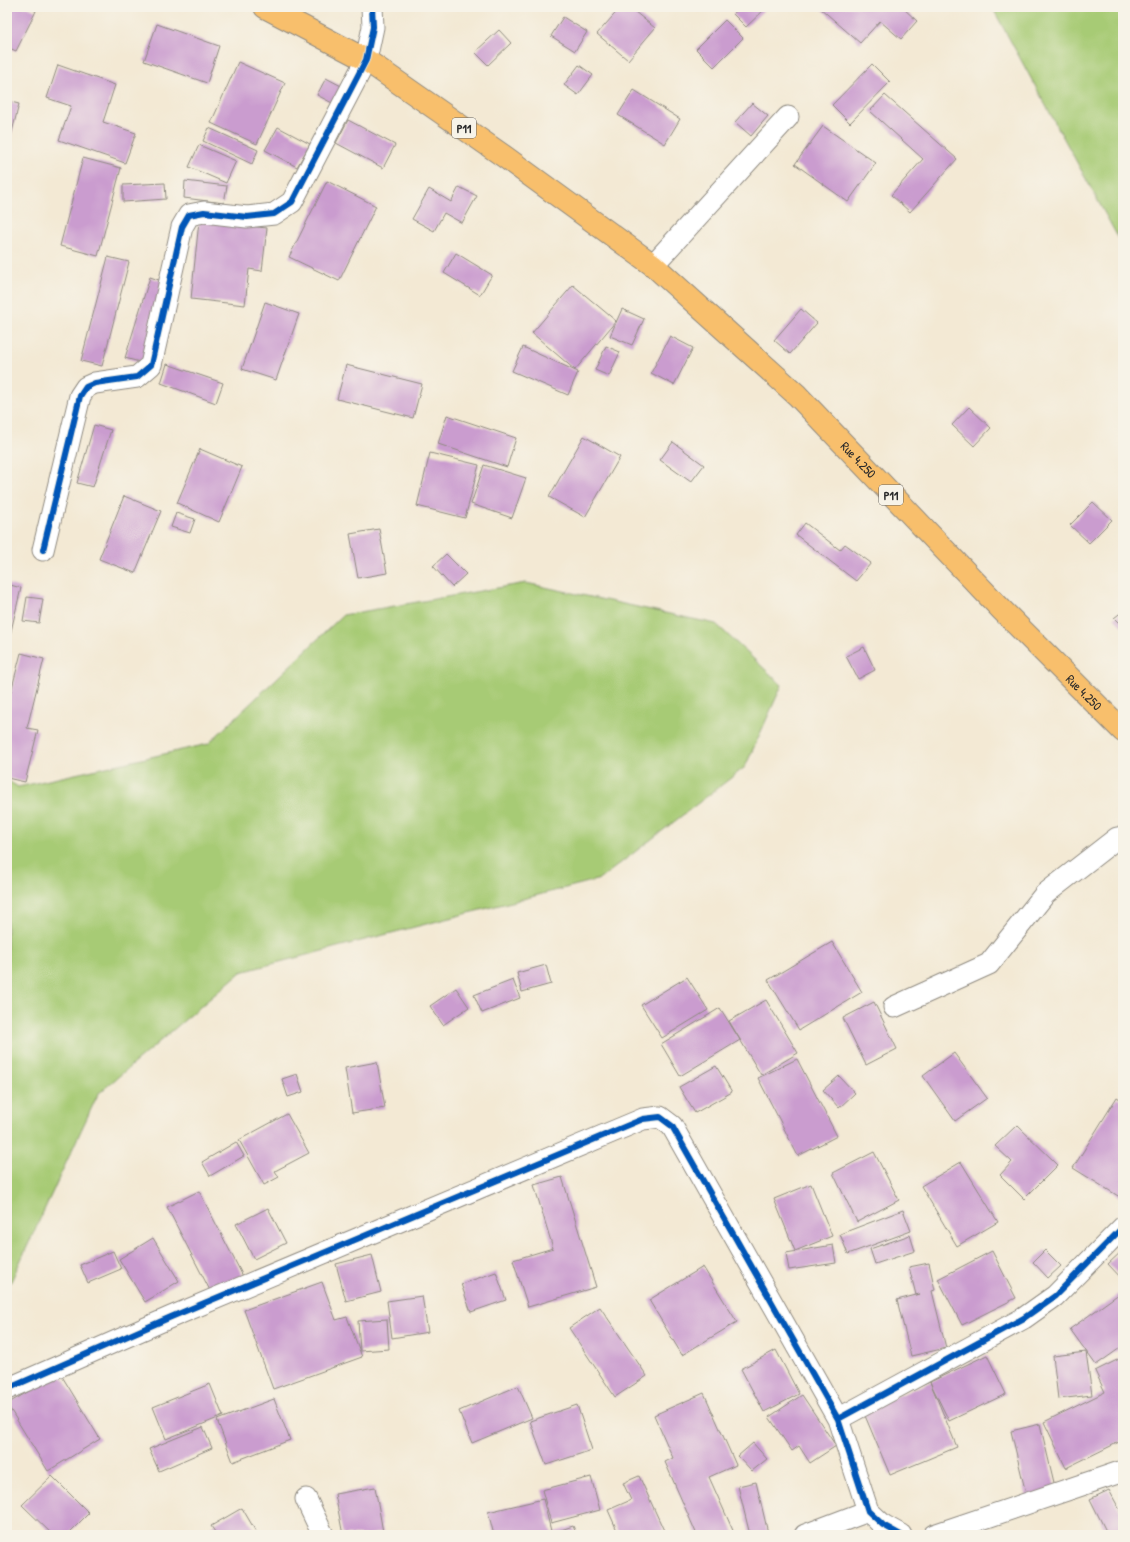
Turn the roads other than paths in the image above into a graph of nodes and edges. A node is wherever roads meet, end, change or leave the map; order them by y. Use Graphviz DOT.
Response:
graph roads {
  1 [pos="265,7"];
  2 [pos="372,7"];
  3 [pos="366,60"];
  4 [pos="788,118"];
  5 [pos="653,265"];
  6 [pos="43,550"];
  7 [pos="1123,731"];
  8 [pos="1123,837"];
  9 [pos="894,1007"];
  10 [pos="1123,1227"];
  11 [pos="7,1389"];
  12 [pos="838,1419"];
  13 [pos="1123,1471"];
  14 [pos="306,1499"];
  15 [pos="868,1511"];
  16 [pos="324,1535"];
  17 [pos="805,1535"];
  18 [pos="901,1535"];
  19 [pos="934,1535"];
  1 -- 3 [label="main road, P11"];
  2 -- 3 [label="street"];
  3 -- 5 [label="main road, P11"];
  3 -- 6 [label="street"];
  4 -- 5 [label="street"];
  5 -- 7 [label="main road, Rue 4.250 / P11"];
  8 -- 9 [label="street"];
  10 -- 12 [label="street"];
  11 -- 12 [label="street"];
  12 -- 15 [label="street"];
  13 -- 19 [label="street"];
  14 -- 16 [label="street"];
  15 -- 17 [label="street"];
  15 -- 18 [label="street"];
}
